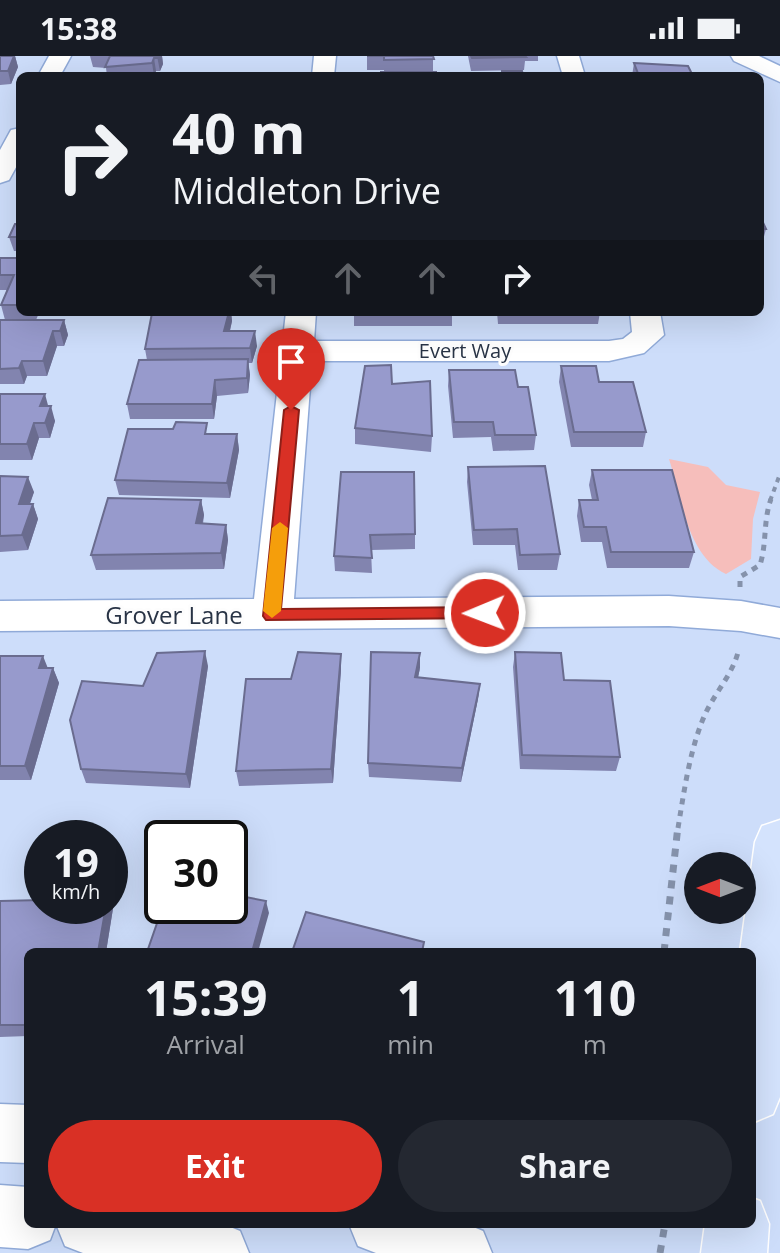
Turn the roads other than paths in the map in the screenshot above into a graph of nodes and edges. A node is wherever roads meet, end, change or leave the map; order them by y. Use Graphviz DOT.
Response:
graph roads {
  1 [pos="728,56"];
  2 [pos="742,56"];
  3 [pos="742,72"];
  4 [pos="780,75"];
  5 [pos="16,143"];
  6 [pos="0,175"];
  7 [pos="301,316"];
  8 [pos="646,316"];
  9 [pos="297,351"];
  10 [pos="0,616"];
  11 [pos="272,616"];
  12 [pos="780,623"];
  13 [pos="780,842"];
  14 [pos="756,1057"];
  15 [pos="0,1133"];
  16 [pos="24,1134"];
  17 [pos="0,1216"];
  18 [pos="24,1218"];
  19 [pos="120,1228"];
  20 [pos="391,1228"];
  21 [pos="737,1228"];
  22 [pos="218,1253"];
  23 [pos="461,1253"];
  24 [pos="734,1253"];
  1 -- 3 [label="street"];
  2 -- 4 [label="street"];
  5 -- 6 [label="street"];
  7 -- 9 [label="street"];
  8 -- 9 [label="street, Evert Way"];
  9 -- 11 [label="street"];
  10 -- 11 [label="street, Grover Lane"];
  11 -- 12 [label="street, Grover Lane"];
  13 -- 14 [label="main road"];
  15 -- 16 [label="street"];
  17 -- 18 [label="street"];
  19 -- 22 [label="street"];
  20 -- 23 [label="street"];
  21 -- 24 [label="main road"];
}
